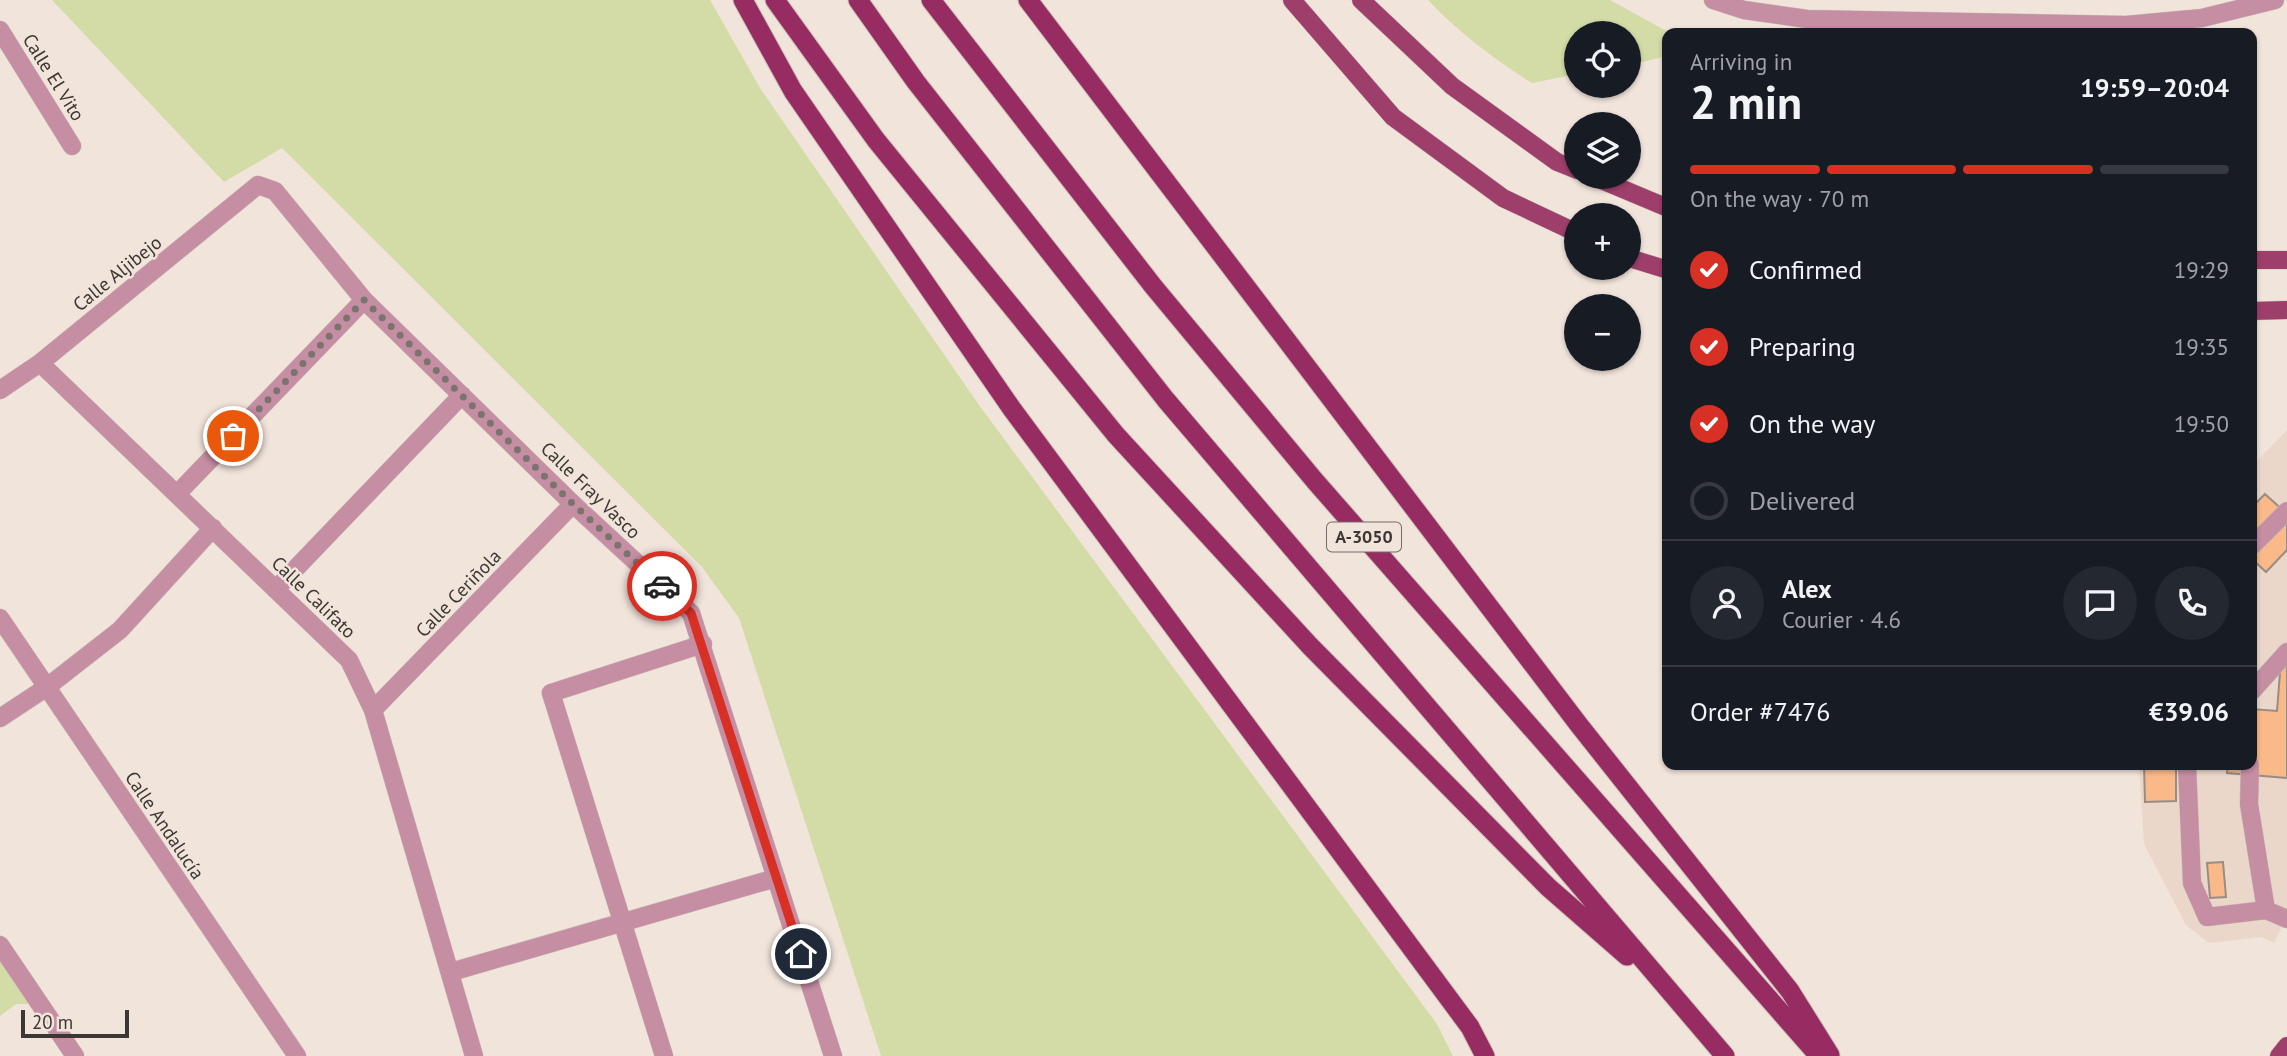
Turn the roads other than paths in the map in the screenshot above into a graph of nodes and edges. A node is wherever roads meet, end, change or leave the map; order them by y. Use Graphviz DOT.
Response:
graph roads {
  1 [pos="743,0"];
  2 [pos="775,0"];
  3 [pos="858,0"];
  4 [pos="931,0"];
  5 [pos="1028,0"];
  6 [pos="1292,0"];
  7 [pos="1361,0"];
  8 [pos="1713,0"];
  9 [pos="2275,0"];
  10 [pos="0,30"];
  11 [pos="72,146"];
  12 [pos="1564,165"];
  13 [pos="258,185"];
  14 [pos="1623,189"];
  15 [pos="1662,205"];
  16 [pos="1564,227"];
  17 [pos="2257,260"];
  18 [pos="2287,260"];
  19 [pos="1641,262"];
  20 [pos="1662,268"];
  21 [pos="364,300"];
  22 [pos="2287,310"];
  23 [pos="2257,311"];
  24 [pos="40,363"];
  25 [pos="0,390"];
  26 [pos="462,395"];
  27 [pos="177,494"];
  28 [pos="573,504"];
  29 [pos="2287,511"];
  30 [pos="213,528"];
  31 [pos="2257,541"];
  32 [pos="276,589"];
  33 [pos="0,618"];
  34 [pos="702,644"];
  35 [pos="2287,652"];
  36 [pos="2257,685"];
  37 [pos="47,687"];
  38 [pos="373,710"];
  39 [pos="0,718"];
  40 [pos="2187,770"];
  41 [pos="2250,770"];
  42 [pos="776,878"];
  43 [pos="2266,910"];
  44 [pos="2287,919"];
  45 [pos="622,922"];
  46 [pos="0,945"];
  47 [pos="451,972"];
  48 [pos="1678,1002"];
  49 [pos="2287,1046"];
  50 [pos="75,1056"];
  51 [pos="297,1056"];
  52 [pos="474,1056"];
  53 [pos="664,1056"];
  54 [pos="833,1056"];
  55 [pos="1485,1056"];
  56 [pos="1725,1056"];
  57 [pos="1819,1056"];
  58 [pos="1831,1056"];
  59 [pos="2279,1056"];
  1 -- 55 [label="highway"];
  2 -- 48 [label="highway"];
  3 -- 48 [label="highway, A-3050"];
  4 -- 57 [label="highway, A-3050"];
  5 -- 58 [label="highway"];
  6 -- 16 [label="main road"];
  7 -- 12 [label="main road"];
  8 -- 9 [label="street"];
  10 -- 11 [label="street, Calle El Vito"];
  13 -- 21 [label="street, Calle Fray Vasco"];
  13 -- 24 [label="street, Calle Aljibejo"];
  14 -- 15 [label="main road"];
  17 -- 18 [label="main road"];
  19 -- 20 [label="main road"];
  21 -- 26 [label="street, Calle Fray Vasco"];
  21 -- 27 [label="street"];
  22 -- 23 [label="main road"];
  24 -- 25 [label="street, Calle Aljibejo"];
  24 -- 27 [label="street, Calle Califato"];
  26 -- 28 [label="street, Calle Fray Vasco"];
  26 -- 32 [label="street"];
  27 -- 30 [label="street, Calle Califato"];
  28 -- 34 [label="street, Calle Fray Vasco"];
  28 -- 38 [label="street, Calle Ceriñola"];
  29 -- 31 [label="street"];
  30 -- 32 [label="street, Calle Califato"];
  30 -- 37 [label="street"];
  32 -- 38 [label="street, Calle Califato"];
  33 -- 37 [label="street, Calle Andalucía"];
  34 -- 42 [label="street, Calle Fray Vasco"];
  34 -- 45 [label="street"];
  35 -- 36 [label="street"];
  37 -- 39 [label="street"];
  37 -- 51 [label="street, Calle Andalucía"];
  38 -- 47 [label="street, Calle Califato"];
  40 -- 43 [label="street"];
  41 -- 43 [label="street"];
  42 -- 45 [label="street"];
  42 -- 54 [label="street, Calle Fray Vasco"];
  43 -- 44 [label="street"];
  45 -- 47 [label="street"];
  45 -- 53 [label="street"];
  46 -- 50 [label="street"];
  47 -- 52 [label="street, Calle Califato"];
  48 -- 56 [label="highway, A-3050"];
  49 -- 59 [label="main road"];
}
